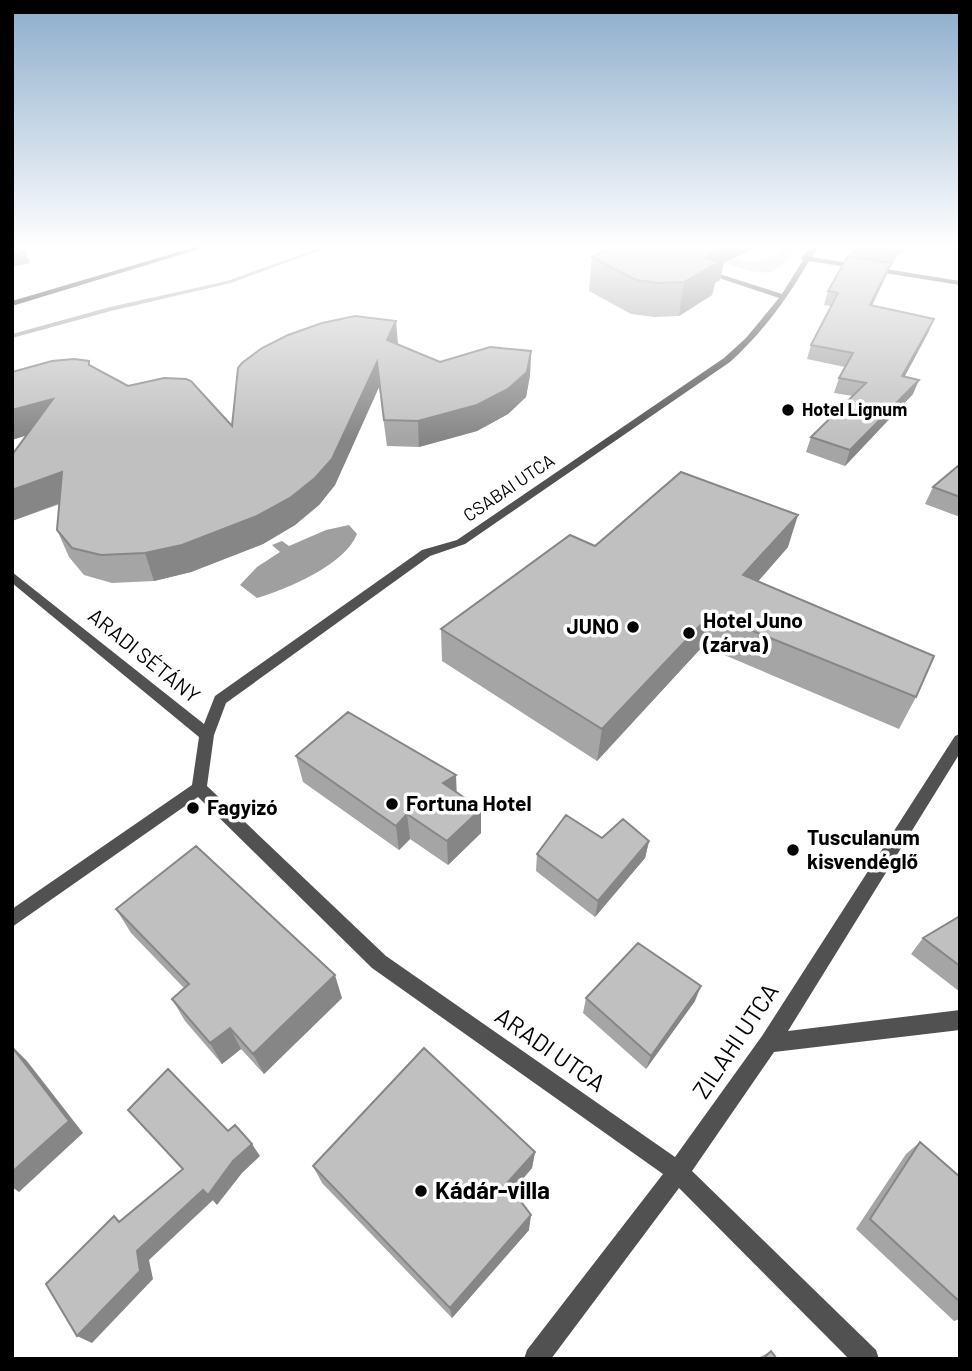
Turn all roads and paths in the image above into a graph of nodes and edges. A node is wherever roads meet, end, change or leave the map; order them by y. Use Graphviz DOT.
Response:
graph roads {
  1 [pos="772,311"];
  2 [pos="12,576"];
  3 [pos="208,735"];
  4 [pos="960,740"];
  5 [pos="199,788"];
  6 [pos="12,919"];
  7 [pos="960,1020"];
  8 [pos="769,1043"];
  9 [pos="678,1172"];
  10 [pos="536,1359"];
  11 [pos="867,1359"];
  1 -- 3 [label="street, CSABAI UTCA"];
  2 -- 3 [label="street, ARADI SÉTÁNY"];
  3 -- 5 [label="street"];
  4 -- 8 [label="street, ZILAHI UTCA"];
  5 -- 6 [label="street"];
  5 -- 9 [label="street, ARADI UTCA"];
  7 -- 8 [label="street"];
  8 -- 9 [label="street, ZILAHI UTCA"];
  9 -- 10 [label="street, ZILAHI UTCA"];
  9 -- 11 [label="street, ARADI UTCA"];
}
